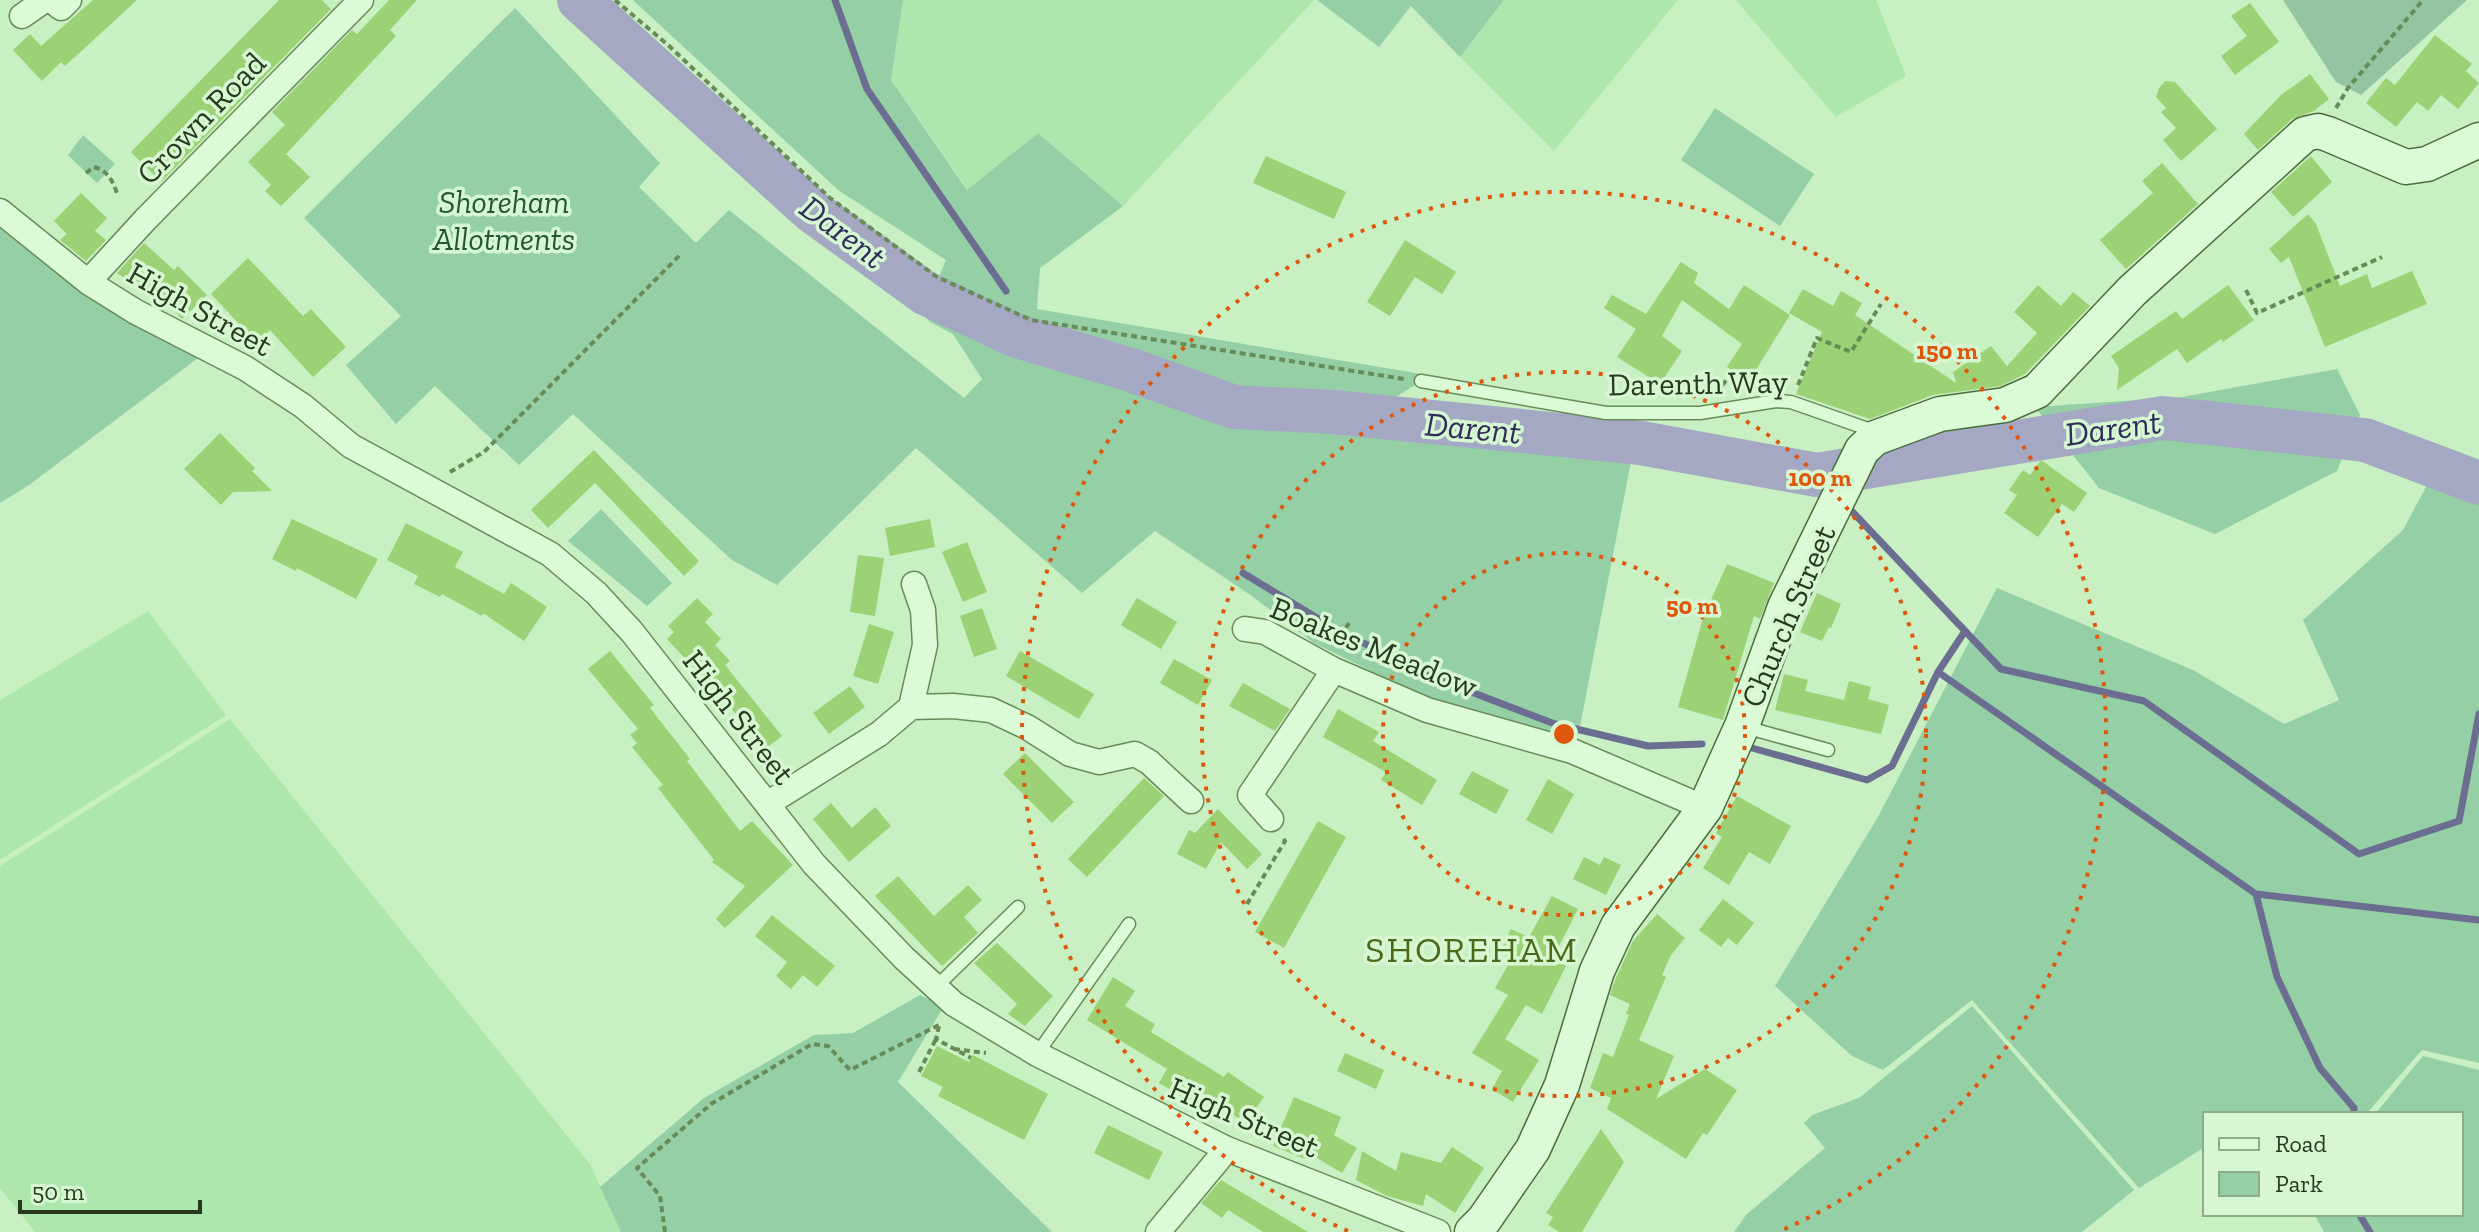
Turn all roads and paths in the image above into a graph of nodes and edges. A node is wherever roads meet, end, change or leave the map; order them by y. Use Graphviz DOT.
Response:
graph roads {
  1 [pos="45,0"];
  2 [pos="51,0"];
  3 [pos="69,0"];
  4 [pos="361,0"];
  5 [pos="615,0"];
  6 [pos="2423,0"];
  7 [pos="22,16"];
  8 [pos="2341,140"];
  9 [pos="2479,140"];
  10 [pos="86,173"];
  11 [pos="117,193"];
  12 [pos="0,211"];
  13 [pos="680,255"];
  14 [pos="2382,257"];
  15 [pos="88,282"];
  16 [pos="2246,290"];
  17 [pos="1881,304"];
  18 [pos="1421,381"];
  19 [pos="1791,402"];
  20 [pos="1869,444"];
  21 [pos="427,486"];
  22 [pos="914,584"];
  23 [pos="1349,623"];
  24 [pos="1245,629"];
  25 [pos="1337,644"];
  26 [pos="1334,670"];
  27 [pos="911,707"];
  28 [pos="1742,726"];
  29 [pos="1828,750"];
  30 [pos="1191,801"];
  31 [pos="767,804"];
  32 [pos="1705,808"];
  33 [pos="1271,819"];
  34 [pos="1247,904"];
  35 [pos="1018,907"];
  36 [pos="1129,924"];
  37 [pos="936,987"];
  38 [pos="954,1004"];
  39 [pos="939,1025"];
  40 [pos="936,1039"];
  41 [pos="1037,1054"];
  42 [pos="971,1058"];
  43 [pos="919,1072"];
  44 [pos="1227,1149"];
  45 [pos="665,1232"];
  46 [pos="1158,1232"];
  47 [pos="1438,1232"];
  48 [pos="1472,1232"];
  1 -- 7 [label="street"];
  2 -- 3 [label="street"];
  4 -- 15 [label="street, Crown Road"];
  5 -- 18 [label="path"];
  6 -- 8 [label="path"];
  8 -- 9 [label="street"];
  8 -- 20 [label="street"];
  10 -- 11 [label="path"];
  12 -- 15 [label="street, High Street"];
  13 -- 21 [label="path"];
  14 -- 16 [label="path"];
  15 -- 21 [label="street, High Street"];
  17 -- 19 [label="path"];
  18 -- 19 [label="lane, Darenth Way"];
  19 -- 20 [label="lane, Darenth Way"];
  20 -- 28 [label="street, Church Street"];
  21 -- 31 [label="street, High Street"];
  22 -- 27 [label="street"];
  23 -- 25 [label="path"];
  24 -- 26 [label="street, Boakes Meadow"];
  26 -- 32 [label="street, Boakes Meadow"];
  26 -- 33 [label="street"];
  27 -- 30 [label="street"];
  27 -- 31 [label="street"];
  28 -- 29 [label="lane"];
  28 -- 32 [label="street, Church Street"];
  31 -- 37 [label="street, High Street"];
  32 -- 48 [label="street, Church Street"];
  33 -- 34 [label="path"];
  35 -- 37 [label="lane"];
  36 -- 41 [label="lane"];
  37 -- 38 [label="street, High Street"];
  38 -- 39 [label="path"];
  38 -- 41 [label="street, High Street"];
  39 -- 40 [label="path"];
  39 -- 45 [label="path"];
  40 -- 42 [label="path"];
  40 -- 43 [label="path"];
  41 -- 44 [label="street, High Street"];
  44 -- 46 [label="street"];
  44 -- 47 [label="street, High Street"];
}
